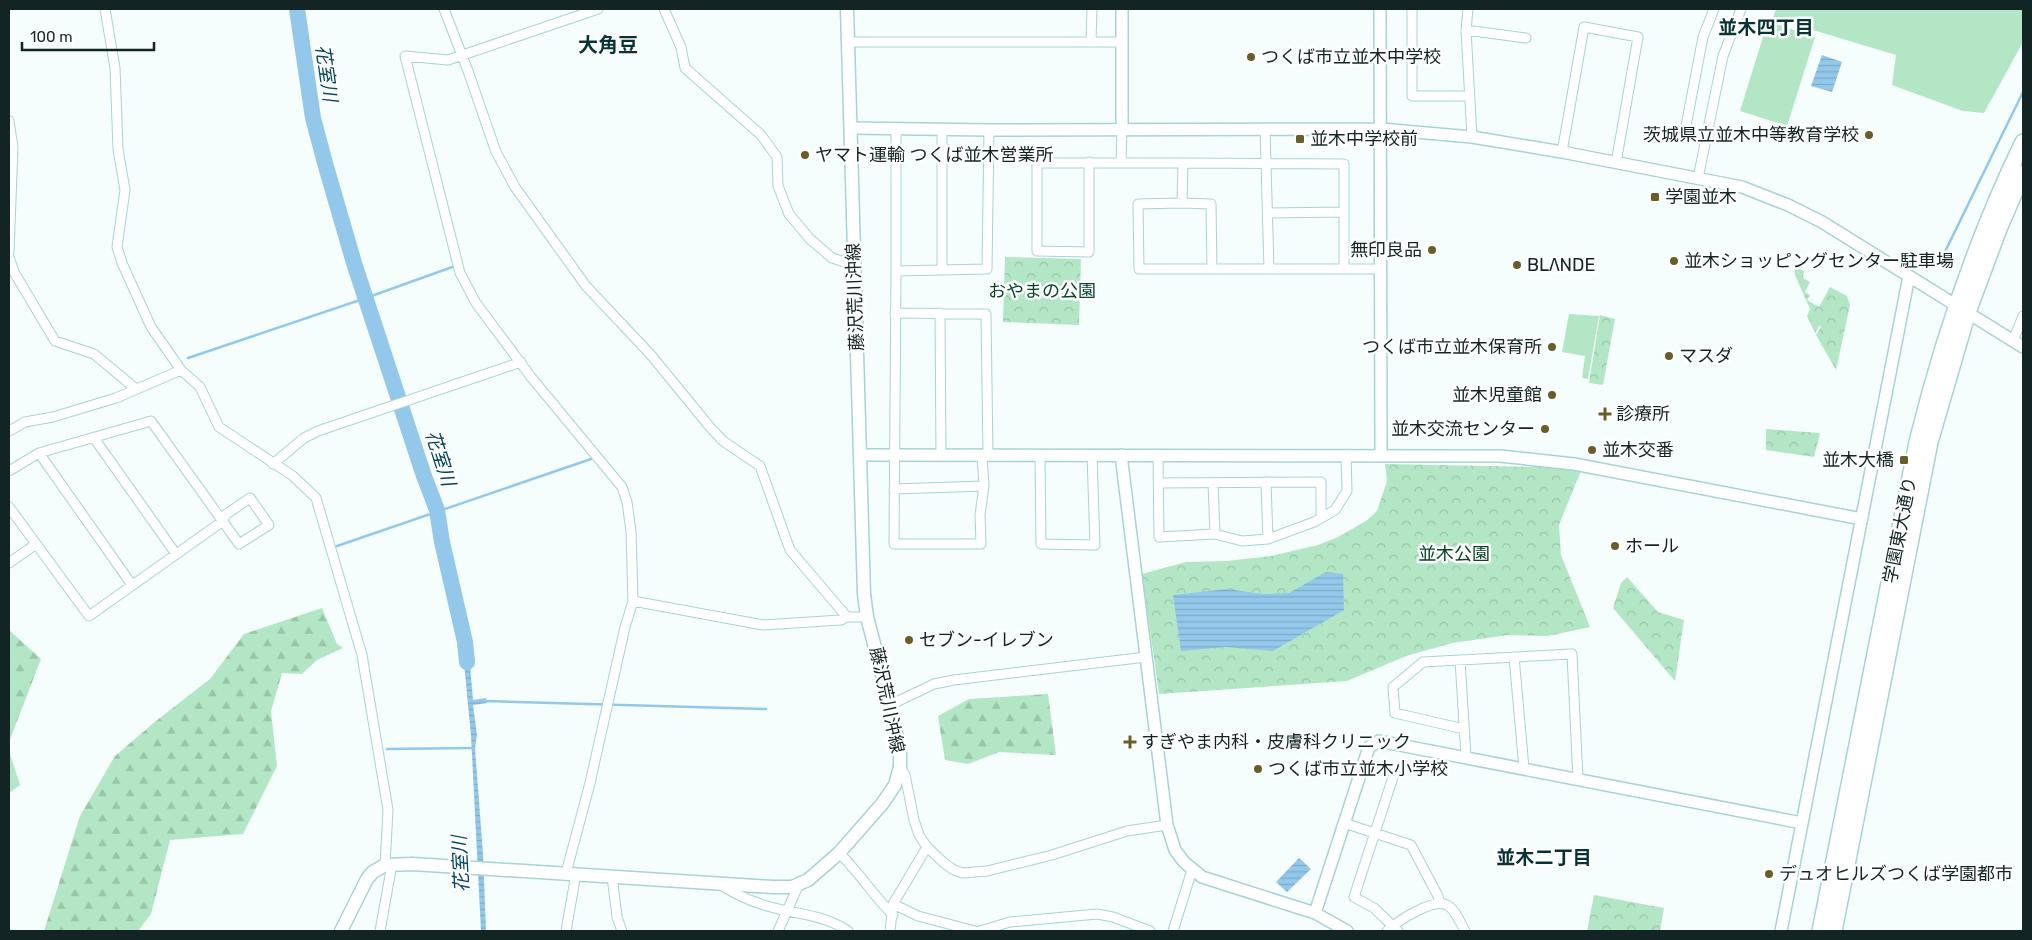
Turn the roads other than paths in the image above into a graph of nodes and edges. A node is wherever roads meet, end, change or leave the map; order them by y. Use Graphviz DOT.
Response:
graph roads {
  1 [pos="105,9"];
  2 [pos="444,9"];
  3 [pos="598,9"];
  4 [pos="664,9"];
  5 [pos="847,9"];
  6 [pos="1092,9"];
  7 [pos="1122,9"];
  8 [pos="1380,9"];
  9 [pos="1412,9"];
  10 [pos="1468,9"];
  11 [pos="1714,9"];
  12 [pos="1741,9"];
  13 [pos="1466,30"];
  14 [pos="1526,38"];
  15 [pos="848,42"];
  16 [pos="1092,42"];
  17 [pos="1122,42"];
  18 [pos="462,55"];
  19 [pos="1470,96"];
  20 [pos="9,122"];
  21 [pos="851,128"];
  22 [pos="896,129"];
  23 [pos="1122,129"];
  24 [pos="1265,129"];
  25 [pos="1380,129"];
  26 [pos="942,130"];
  27 [pos="989,130"];
  28 [pos="1472,136"];
  29 [pos="1708,136"];
  30 [pos="2023,142"];
  31 [pos="1562,152"];
  32 [pos="1089,162"];
  33 [pos="1121,163"];
  34 [pos="1183,163"];
  35 [pos="1267,163"];
  36 [pos="1616,163"];
  37 [pos="2023,174"];
  38 [pos="1698,178"];
  39 [pos="10,188"];
  40 [pos="1182,203"];
  41 [pos="1344,212"];
  42 [pos="1268,213"];
  43 [pos="9,252"];
  44 [pos="9,257"];
  45 [pos="854,265"];
  46 [pos="1212,269"];
  47 [pos="1269,269"];
  48 [pos="1344,269"];
  49 [pos="1380,269"];
  50 [pos="942,270"];
  51 [pos="896,271"];
  52 [pos="1909,276"];
  53 [pos="1962,308"];
  54 [pos="896,313"];
  55 [pos="940,313"];
  56 [pos="2023,316"];
  57 [pos="2018,344"];
  58 [pos="521,362"];
  59 [pos="181,370"];
  60 [pos="136,389"];
  61 [pos="9,431"];
  62 [pos="94,438"];
  63 [pos="39,453"];
  64 [pos="1381,454"];
  65 [pos="860,455"];
  66 [pos="894,455"];
  67 [pos="941,455"];
  68 [pos="985,455"];
  69 [pos="1040,455"];
  70 [pos="1092,455"];
  71 [pos="1122,455"];
  72 [pos="1158,455"];
  73 [pos="1346,455"];
  74 [pos="273,464"];
  75 [pos="9,471"];
  76 [pos="1213,482"];
  77 [pos="1266,482"];
  78 [pos="1158,483"];
  79 [pos="984,486"];
  80 [pos="894,490"];
  81 [pos="9,507"];
  82 [pos="1321,518"];
  83 [pos="1862,519"];
  84 [pos="223,521"];
  85 [pos="1215,534"];
  86 [pos="1268,539"];
  87 [pos="36,544"];
  88 [pos="176,554"];
  89 [pos="9,563"];
  90 [pos="132,585"];
  91 [pos="632,601"];
  92 [pos="847,617"];
  93 [pos="867,617"];
  94 [pos="1146,656"];
  95 [pos="1514,657"];
  96 [pos="1460,660"];
  97 [pos="890,705"];
  98 [pos="1464,729"];
  99 [pos="1466,757"];
  100 [pos="900,767"];
  101 [pos="1524,768"];
  102 [pos="1395,771"];
  103 [pos="1578,779"];
  104 [pos="1344,823"];
  105 [pos="1802,823"];
  106 [pos="1167,825"];
  107 [pos="1375,833"];
  108 [pos="928,846"];
  109 [pos="839,853"];
  110 [pos="388,864"];
  111 [pos="1192,870"];
  112 [pos="571,873"];
  113 [pos="612,876"];
  114 [pos="718,884"];
  115 [pos="799,884"];
  116 [pos="1440,903"];
  117 [pos="893,904"];
  118 [pos="787,910"];
  119 [pos="1314,913"];
  120 [pos="893,915"];
  121 [pos="1393,929"];
  122 [pos="341,931"];
  123 [pos="380,931"];
  124 [pos="566,931"];
  125 [pos="622,931"];
  126 [pos="778,931"];
  127 [pos="848,931"];
  128 [pos="890,931"];
  129 [pos="975,931"];
  130 [pos="980,931"];
  131 [pos="1150,931"];
  132 [pos="1173,931"];
  133 [pos="1347,931"];
  134 [pos="1465,931"];
  135 [pos="1781,931"];
  136 [pos="1820,931"];
  137 [pos="1834,931"];
  1 -- 59 [label="street"];
  2 -- 18 [label="street"];
  3 -- 18 [label="street"];
  4 -- 45 [label="street"];
  5 -- 15 [label="main road, 藤沢荒川沖線"];
  6 -- 16 [label="street"];
  7 -- 17 [label="street"];
  8 -- 25 [label="street"];
  9 -- 19 [label="street"];
  10 -- 13 [label="street"];
  11 -- 29 [label="street"];
  12 -- 29 [label="street"];
  13 -- 14 [label="street"];
  13 -- 19 [label="street"];
  15 -- 16 [label="street"];
  15 -- 21 [label="main road, 藤沢荒川沖線"];
  16 -- 17 [label="street"];
  17 -- 23 [label="street"];
  18 -- 58 [label="street"];
  18 -- 92 [label="street"];
  19 -- 28 [label="street"];
  20 -- 39 [label="street"];
  21 -- 22 [label="street"];
  21 -- 45 [label="main road, 藤沢荒川沖線"];
  22 -- 26 [label="street"];
  22 -- 51 [label="street"];
  23 -- 24 [label="street"];
  23 -- 27 [label="street"];
  23 -- 33 [label="street"];
  24 -- 25 [label="street"];
  24 -- 35 [label="street"];
  25 -- 28 [label="street"];
  25 -- 49 [label="street"];
  26 -- 27 [label="street"];
  26 -- 50 [label="street"];
  27 -- 50 [label="street"];
  28 -- 31 [label="street"];
  29 -- 38 [label="street"];
  30 -- 53 [label="main road, 学園東大通り"];
  31 -- 36 [label="street"];
  31 -- 36 [label="street"];
  32 -- 32 [label="street"];
  32 -- 33 [label="street"];
  33 -- 34 [label="street"];
  34 -- 35 [label="street"];
  34 -- 40 [label="street"];
  35 -- 41 [label="street"];
  35 -- 42 [label="street"];
  36 -- 38 [label="street"];
  37 -- 53 [label="main road, 学園東大通り"];
  38 -- 52 [label="street"];
  39 -- 43 [label="street"];
  40 -- 46 [label="street"];
  40 -- 46 [label="street"];
  41 -- 42 [label="street"];
  41 -- 48 [label="street"];
  42 -- 47 [label="street"];
  44 -- 60 [label="street"];
  45 -- 65 [label="main road, 藤沢荒川沖線"];
  46 -- 47 [label="street"];
  47 -- 48 [label="street"];
  48 -- 49 [label="street"];
  49 -- 64 [label="street"];
  50 -- 51 [label="street"];
  51 -- 54 [label="street"];
  52 -- 53 [label="street"];
  52 -- 83 [label="street"];
  53 -- 57 [label="street"];
  53 -- 136 [label="main road, 学園東大通り"];
  53 -- 137 [label="main road, 学園東大通り"];
  54 -- 55 [label="street"];
  54 -- 66 [label="street"];
  55 -- 67 [label="street"];
  55 -- 68 [label="street"];
  56 -- 57 [label="street"];
  58 -- 74 [label="street"];
  58 -- 91 [label="street"];
  59 -- 60 [label="street"];
  59 -- 74 [label="street"];
  60 -- 61 [label="street"];
  62 -- 63 [label="street"];
  62 -- 84 [label="street"];
  62 -- 88 [label="street"];
  63 -- 75 [label="street"];
  63 -- 90 [label="street"];
  64 -- 73 [label="street"];
  64 -- 83 [label="street"];
  65 -- 66 [label="street"];
  65 -- 93 [label="main road, 藤沢荒川沖線"];
  66 -- 67 [label="street"];
  66 -- 80 [label="street"];
  67 -- 68 [label="street"];
  68 -- 69 [label="street"];
  68 -- 79 [label="street"];
  69 -- 70 [label="street"];
  69 -- 70 [label="street"];
  70 -- 71 [label="street"];
  71 -- 72 [label="street"];
  71 -- 94 [label="street"];
  72 -- 73 [label="street"];
  72 -- 78 [label="street"];
  73 -- 82 [label="street"];
  74 -- 110 [label="street"];
  76 -- 77 [label="street"];
  76 -- 78 [label="street"];
  76 -- 85 [label="street"];
  77 -- 82 [label="street"];
  77 -- 86 [label="street"];
  78 -- 85 [label="street"];
  79 -- 80 [label="street"];
  79 -- 80 [label="street"];
  81 -- 87 [label="street"];
  82 -- 86 [label="street"];
  83 -- 105 [label="street"];
  84 -- 84 [label="street"];
  84 -- 88 [label="street"];
  85 -- 86 [label="street"];
  87 -- 89 [label="street"];
  87 -- 90 [label="street"];
  88 -- 90 [label="street"];
  91 -- 92 [label="street"];
  91 -- 112 [label="street"];
  92 -- 93 [label="street"];
  93 -- 97 [label="main road, 藤沢荒川沖線"];
  94 -- 97 [label="street"];
  94 -- 106 [label="street"];
  95 -- 96 [label="street"];
  95 -- 101 [label="street"];
  95 -- 103 [label="street"];
  96 -- 98 [label="street"];
  96 -- 98 [label="street"];
  97 -- 100 [label="main road, 藤沢荒川沖線"];
  98 -- 99 [label="street"];
  99 -- 101 [label="street"];
  99 -- 104 [label="street"];
  100 -- 108 [label="street"];
  100 -- 109 [label="main road, 藤沢荒川沖線"];
  101 -- 103 [label="street"];
  102 -- 107 [label="street"];
  103 -- 105 [label="street"];
  104 -- 107 [label="street"];
  104 -- 119 [label="street"];
  105 -- 135 [label="street"];
  106 -- 108 [label="street"];
  106 -- 111 [label="street"];
  107 -- 116 [label="street"];
  107 -- 121 [label="street"];
  108 -- 117 [label="street"];
  109 -- 115 [label="main road, 藤沢荒川沖線"];
  109 -- 120 [label="street"];
  110 -- 112 [label="main road, 藤沢荒川沖線"];
  110 -- 122 [label="main road"];
  110 -- 123 [label="street"];
  111 -- 119 [label="street"];
  111 -- 132 [label="street"];
  112 -- 113 [label="main road, 藤沢荒川沖線"];
  112 -- 124 [label="street"];
  113 -- 114 [label="main road, 藤沢荒川沖線"];
  113 -- 125 [label="street"];
  114 -- 115 [label="main road, 藤沢荒川沖線"];
  114 -- 118 [label="street"];
  115 -- 118 [label="street"];
  116 -- 121 [label="street"];
  116 -- 134 [label="street"];
  117 -- 120 [label="street"];
  117 -- 129 [label="street"];
  118 -- 126 [label="street"];
  118 -- 127 [label="street"];
  119 -- 133 [label="street"];
  120 -- 128 [label="street"];
  130 -- 131 [label="street"];
}
